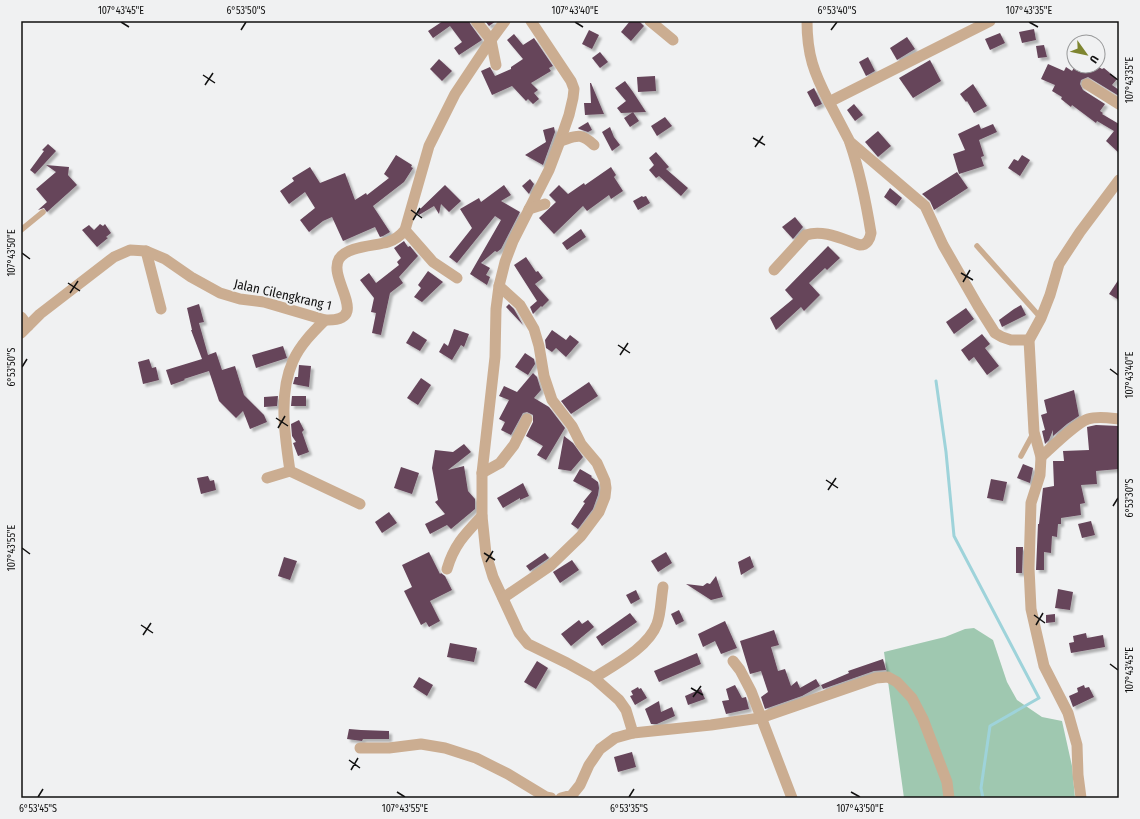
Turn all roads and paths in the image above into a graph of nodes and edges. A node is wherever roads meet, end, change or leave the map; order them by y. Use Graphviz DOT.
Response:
graph roads {
  1 [pos="476,21"];
  2 [pos="505,21"];
  3 [pos="531,21"];
  4 [pos="650,21"];
  5 [pos="807,21"];
  6 [pos="990,21"];
  7 [pos="490,40"];
  8 [pos="673,40"];
  9 [pos="496,65"];
  10 [pos="1087,84"];
  11 [pos="829,102"];
  12 [pos="1119,104"];
  13 [pos="560,141"];
  14 [pos="850,142"];
  15 [pos="594,145"];
  16 [pos="1119,180"];
  17 [pos="545,204"];
  18 [pos="529,209"];
  19 [pos="43,212"];
  20 [pos="21,230"];
  21 [pos="405,230"];
  22 [pos="977,246"];
  23 [pos="146,251"];
  24 [pos="774,270"];
  25 [pos="456,278"];
  26 [pos="500,286"];
  27 [pos="162,309"];
  28 [pos="1041,318"];
  29 [pos="325,320"];
  30 [pos="23,325"];
  31 [pos="1029,340"];
  32 [pos="527,419"];
  33 [pos="1119,419"];
  34 [pos="1034,432"];
  35 [pos="1021,456"];
  36 [pos="1042,457"];
  37 [pos="290,471"];
  38 [pos="482,473"];
  39 [pos="267,478"];
  40 [pos="360,504"];
  41 [pos="482,516"];
  42 [pos="448,569"];
  43 [pos="663,587"];
  44 [pos="503,598"];
  45 [pos="733,661"];
  46 [pos="594,678"];
  47 [pos="760,718"];
  48 [pos="633,733"];
  49 [pos="360,748"];
  50 [pos="551,798"];
  51 [pos="562,798"];
  52 [pos="792,798"];
  53 [pos="949,798"];
  54 [pos="1080,798"];
  1 -- 7 [label="street"];
  2 -- 7 [label="street"];
  3 -- 13 [label="street"];
  4 -- 8 [label="street"];
  5 -- 11 [label="street"];
  6 -- 11 [label="street"];
  7 -- 9 [label="street"];
  7 -- 21 [label="street"];
  10 -- 12 [label="street"];
  11 -- 14 [label="street"];
  13 -- 15 [label="street"];
  13 -- 18 [label="street"];
  14 -- 24 [label="street"];
  14 -- 31 [label="street"];
  16 -- 28 [label="street"];
  17 -- 18 [label="street"];
  18 -- 26 [label="street"];
  19 -- 20 [label="lane"];
  21 -- 25 [label="street"];
  21 -- 29 [label="street, Jalan Cilengkrang 1"];
  22 -- 28 [label="lane"];
  23 -- 27 [label="street"];
  23 -- 29 [label="street, Jalan Cilengkrang 1"];
  23 -- 30 [label="street, Jalan Cilengkrang 1"];
  26 -- 38 [label="street"];
  26 -- 44 [label="street"];
  28 -- 31 [label="street"];
  29 -- 37 [label="street"];
  31 -- 34 [label="street"];
  32 -- 38 [label="street"];
  33 -- 36 [label="street"];
  34 -- 35 [label="lane"];
  34 -- 36 [label="street"];
  36 -- 54 [label="street"];
  37 -- 39 [label="street"];
  37 -- 40 [label="street"];
  38 -- 41 [label="street"];
  41 -- 42 [label="street"];
  41 -- 44 [label="street"];
  43 -- 46 [label="street"];
  44 -- 46 [label="street"];
  45 -- 47 [label="street"];
  46 -- 48 [label="street"];
  47 -- 48 [label="street"];
  47 -- 52 [label="street"];
  47 -- 53 [label="street"];
  48 -- 51 [label="street"];
  49 -- 50 [label="street"];
}
